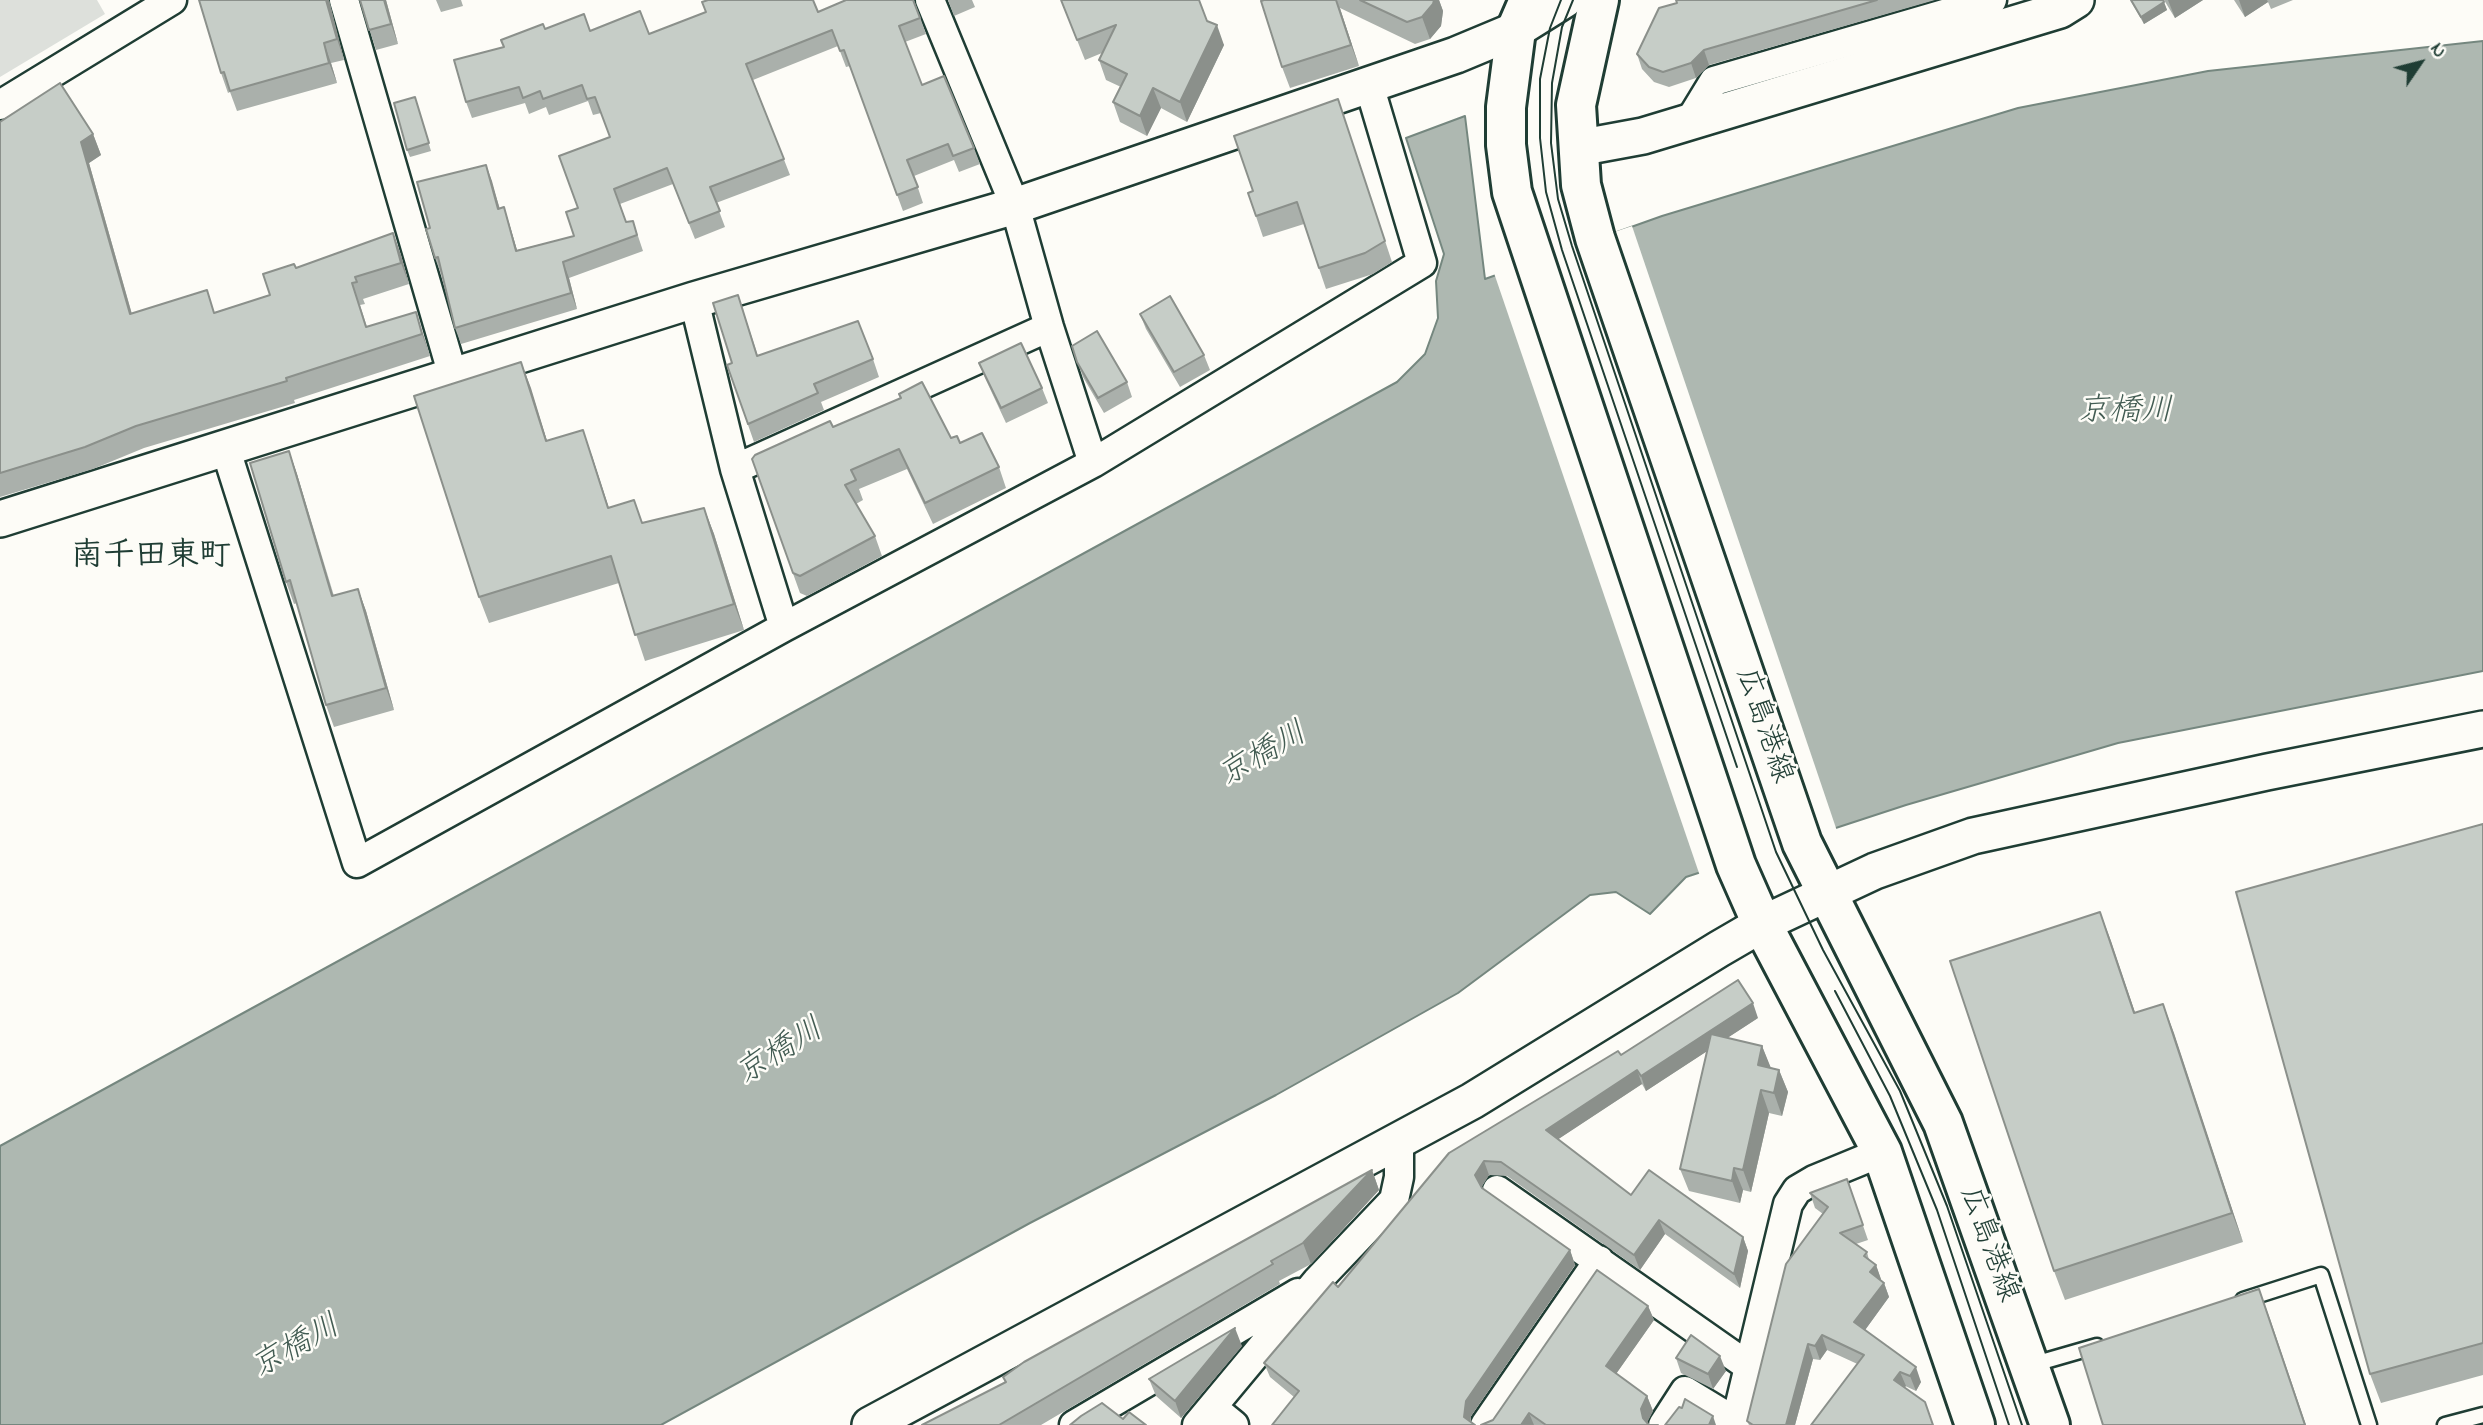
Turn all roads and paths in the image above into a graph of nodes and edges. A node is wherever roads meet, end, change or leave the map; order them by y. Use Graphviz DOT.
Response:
graph roads {
  1 [pos="172,0"];
  2 [pos="344,0"];
  3 [pos="930,0"];
  4 [pos="1564,0"];
  5 [pos="1599,0"];
  6 [pos="1992,0"];
  7 [pos="2064,3"];
  8 [pos="1523,15"];
  9 [pos="1369,85"];
  10 [pos="0,105"];
  11 [pos="1689,122"];
  12 [pos="1578,148"];
  13 [pos="1015,206"];
  14 [pos="694,300"];
  15 [pos="1049,327"];
  16 [pos="453,376"];
  17 [pos="225,447"];
  18 [pos="1093,463"];
  19 [pos="735,469"];
  20 [pos="0,519"];
  21 [pos="784,627"];
  22 [pos="2483,729"];
  23 [pos="1826,894"];
  24 [pos="1762,924"];
  25 [pos="1399,1139"];
  26 [pos="1882,1152"];
  27 [pos="1497,1190"];
  28 [pos="1599,1260"];
  29 [pos="1317,1281"];
  30 [pos="2231,1303"];
  31 [pos="2116,1340"];
  32 [pos="2031,1365"];
  33 [pos="1748,1366"];
  34 [pos="2483,1415"];
  35 [pos="1205,1416"];
  36 [pos="1736,1424"];
  37 [pos="870,1425"];
  38 [pos="1074,1425"];
  39 [pos="1234,1425"];
  40 [pos="1485,1425"];
  41 [pos="1663,1425"];
  42 [pos="1975,1425"];
  43 [pos="2050,1425"];
  44 [pos="2369,1425"];
  45 [pos="2445,1425"];
  1 -- 10 [label="street"];
  2 -- 16 [label="street"];
  3 -- 13 [label="street"];
  4 -- 8 [label="street"];
  5 -- 12 [label="main road, 広島港線"];
  6 -- 11 [label="street"];
  7 -- 11 [label="street"];
  8 -- 9 [label="street"];
  8 -- 24 [label="main road"];
  9 -- 13 [label="street"];
  9 -- 18 [label="street"];
  11 -- 12 [label="street"];
  12 -- 23 [label="main road, 広島港線"];
  13 -- 14 [label="street"];
  13 -- 15 [label="street"];
  14 -- 16 [label="street"];
  14 -- 19 [label="street"];
  15 -- 18 [label="street"];
  15 -- 19 [label="street"];
  16 -- 17 [label="street"];
  17 -- 20 [label="street"];
  17 -- 21 [label="street"];
  18 -- 21 [label="street"];
  19 -- 21 [label="street"];
  22 -- 23 [label="street"];
  23 -- 24 [label="street"];
  23 -- 32 [label="main road, 広島港線"];
  24 -- 25 [label="street"];
  24 -- 26 [label="main road"];
  25 -- 29 [label="street"];
  25 -- 37 [label="street"];
  26 -- 33 [label="street"];
  26 -- 42 [label="main road"];
  27 -- 28 [label="street"];
  28 -- 33 [label="street"];
  28 -- 40 [label="street"];
  29 -- 35 [label="street"];
  29 -- 38 [label="street"];
  30 -- 44 [label="lane"];
  31 -- 32 [label="lane"];
  32 -- 43 [label="main road, 広島港線"];
  33 -- 36 [label="street"];
  34 -- 45 [label="lane"];
  35 -- 39 [label="street"];
  36 -- 41 [label="street"];
}
